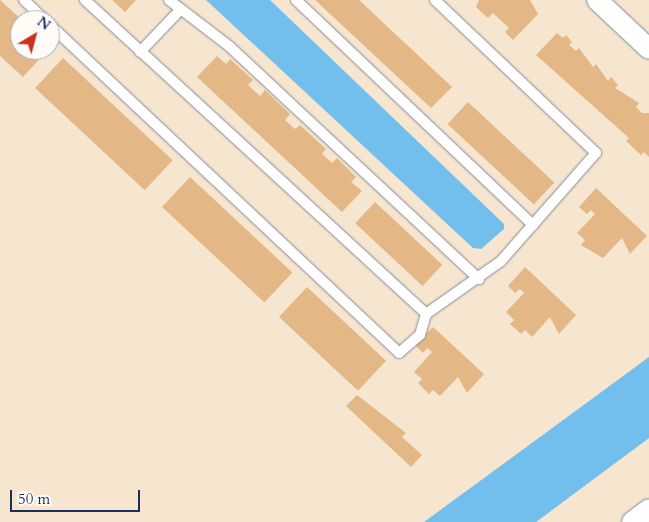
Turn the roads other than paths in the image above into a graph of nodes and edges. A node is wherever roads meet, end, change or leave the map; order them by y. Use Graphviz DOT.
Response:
graph roads {
  1 [pos="24,0"];
  2 [pos="85,0"];
  3 [pos="169,0"];
  4 [pos="296,0"];
  5 [pos="435,0"];
  6 [pos="597,0"];
  7 [pos="34,10"];
  8 [pos="179,11"];
  9 [pos="60,34"];
  10 [pos="649,49"];
  11 [pos="140,52"];
  12 [pos="533,225"];
  13 [pos="479,279"];
  14 [pos="426,314"];
  15 [pos="649,509"];
  16 [pos="632,522"];
  1 -- 7 [label="lane"];
  2 -- 11 [label="lane"];
  3 -- 8 [label="lane"];
  4 -- 12 [label="lane"];
  5 -- 12 [label="lane"];
  6 -- 10 [label="street"];
  8 -- 11 [label="lane"];
  8 -- 13 [label="lane"];
  9 -- 14 [label="lane"];
  11 -- 14 [label="lane"];
  12 -- 13 [label="lane"];
  13 -- 14 [label="lane"];
  15 -- 16 [label="street"];
}
